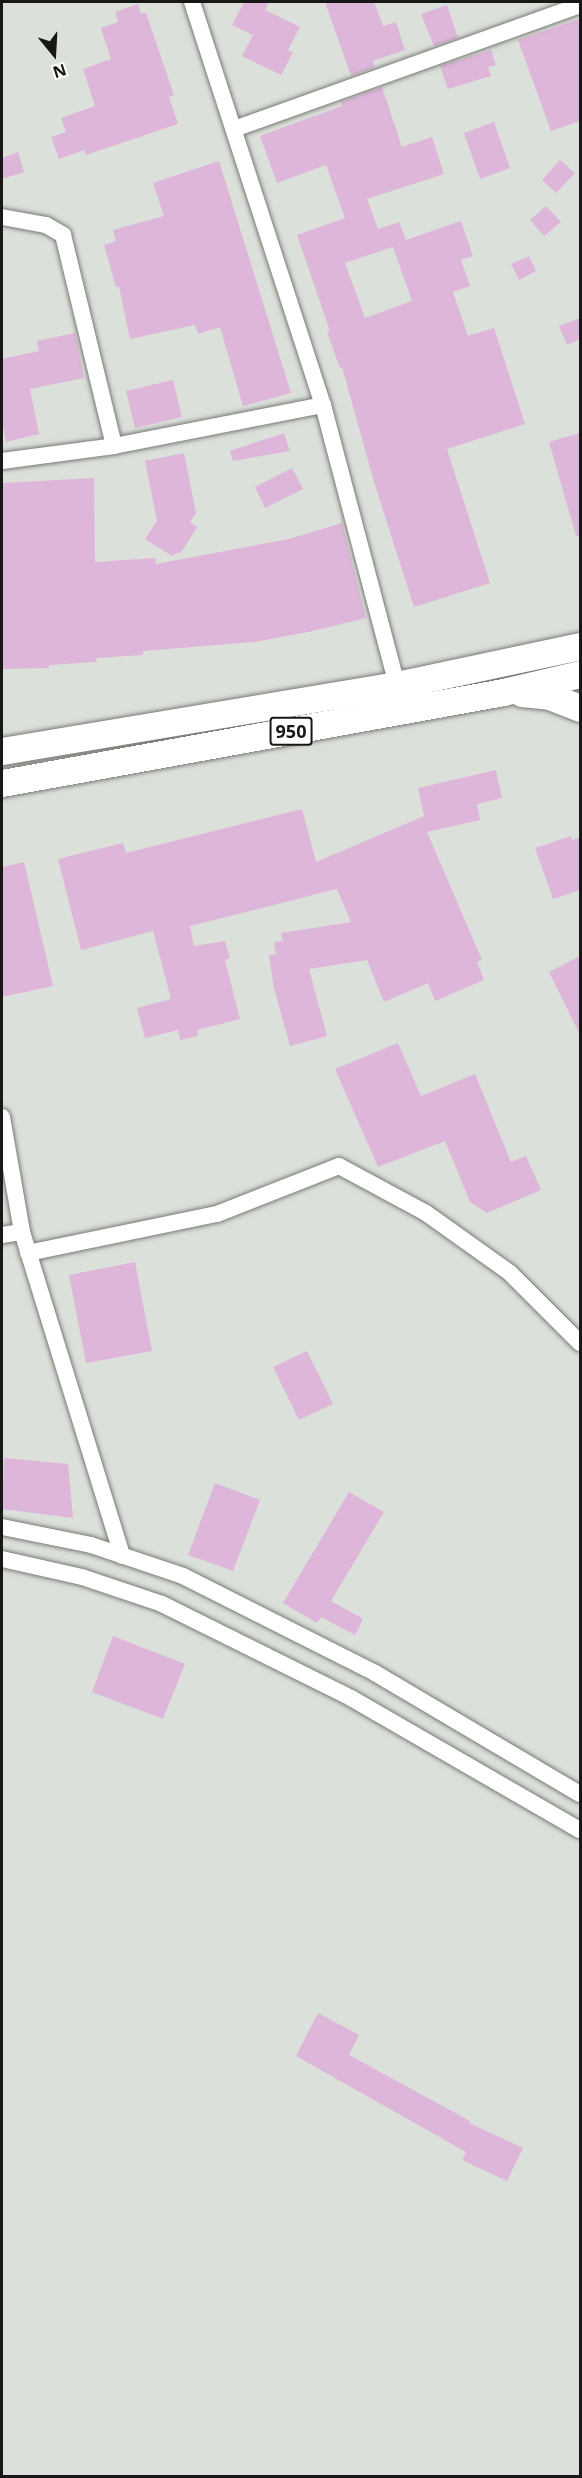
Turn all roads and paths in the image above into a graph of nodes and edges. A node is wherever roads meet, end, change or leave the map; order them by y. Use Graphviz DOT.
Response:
graph roads {
  1 [pos="192,2"];
  2 [pos="580,5"];
  3 [pos="234,129"];
  4 [pos="2,217"];
  5 [pos="322,405"];
  6 [pos="114,446"];
  7 [pos="2,461"];
  8 [pos="580,646"];
  9 [pos="580,674"];
  10 [pos="397,685"];
  11 [pos="503,692"];
  12 [pos="580,708"];
  13 [pos="2,751"];
  14 [pos="2,783"];
  15 [pos="2,1117"];
  16 [pos="22,1232"];
  17 [pos="2,1235"];
  18 [pos="28,1253"];
  19 [pos="580,1343"];
  20 [pos="2,1527"];
  21 [pos="122,1556"];
  22 [pos="2,1559"];
  23 [pos="580,1794"];
  24 [pos="580,1830"];
  1 -- 3 [label="street"];
  2 -- 3 [label="street"];
  3 -- 5 [label="street"];
  4 -- 6 [label="street"];
  5 -- 6 [label="street"];
  5 -- 10 [label="street"];
  6 -- 7 [label="street"];
  8 -- 10 [label="main road, 950"];
  9 -- 11 [label="main road, 950 / 950"];
  10 -- 13 [label="main road, 950"];
  11 -- 12 [label="main road"];
  11 -- 14 [label="main road, 950 / 950"];
  15 -- 16 [label="street"];
  16 -- 17 [label="street"];
  16 -- 18 [label="street"];
  18 -- 19 [label="street"];
  18 -- 21 [label="street"];
  20 -- 21 [label="street"];
  21 -- 23 [label="street"];
  22 -- 24 [label="street"];
}
